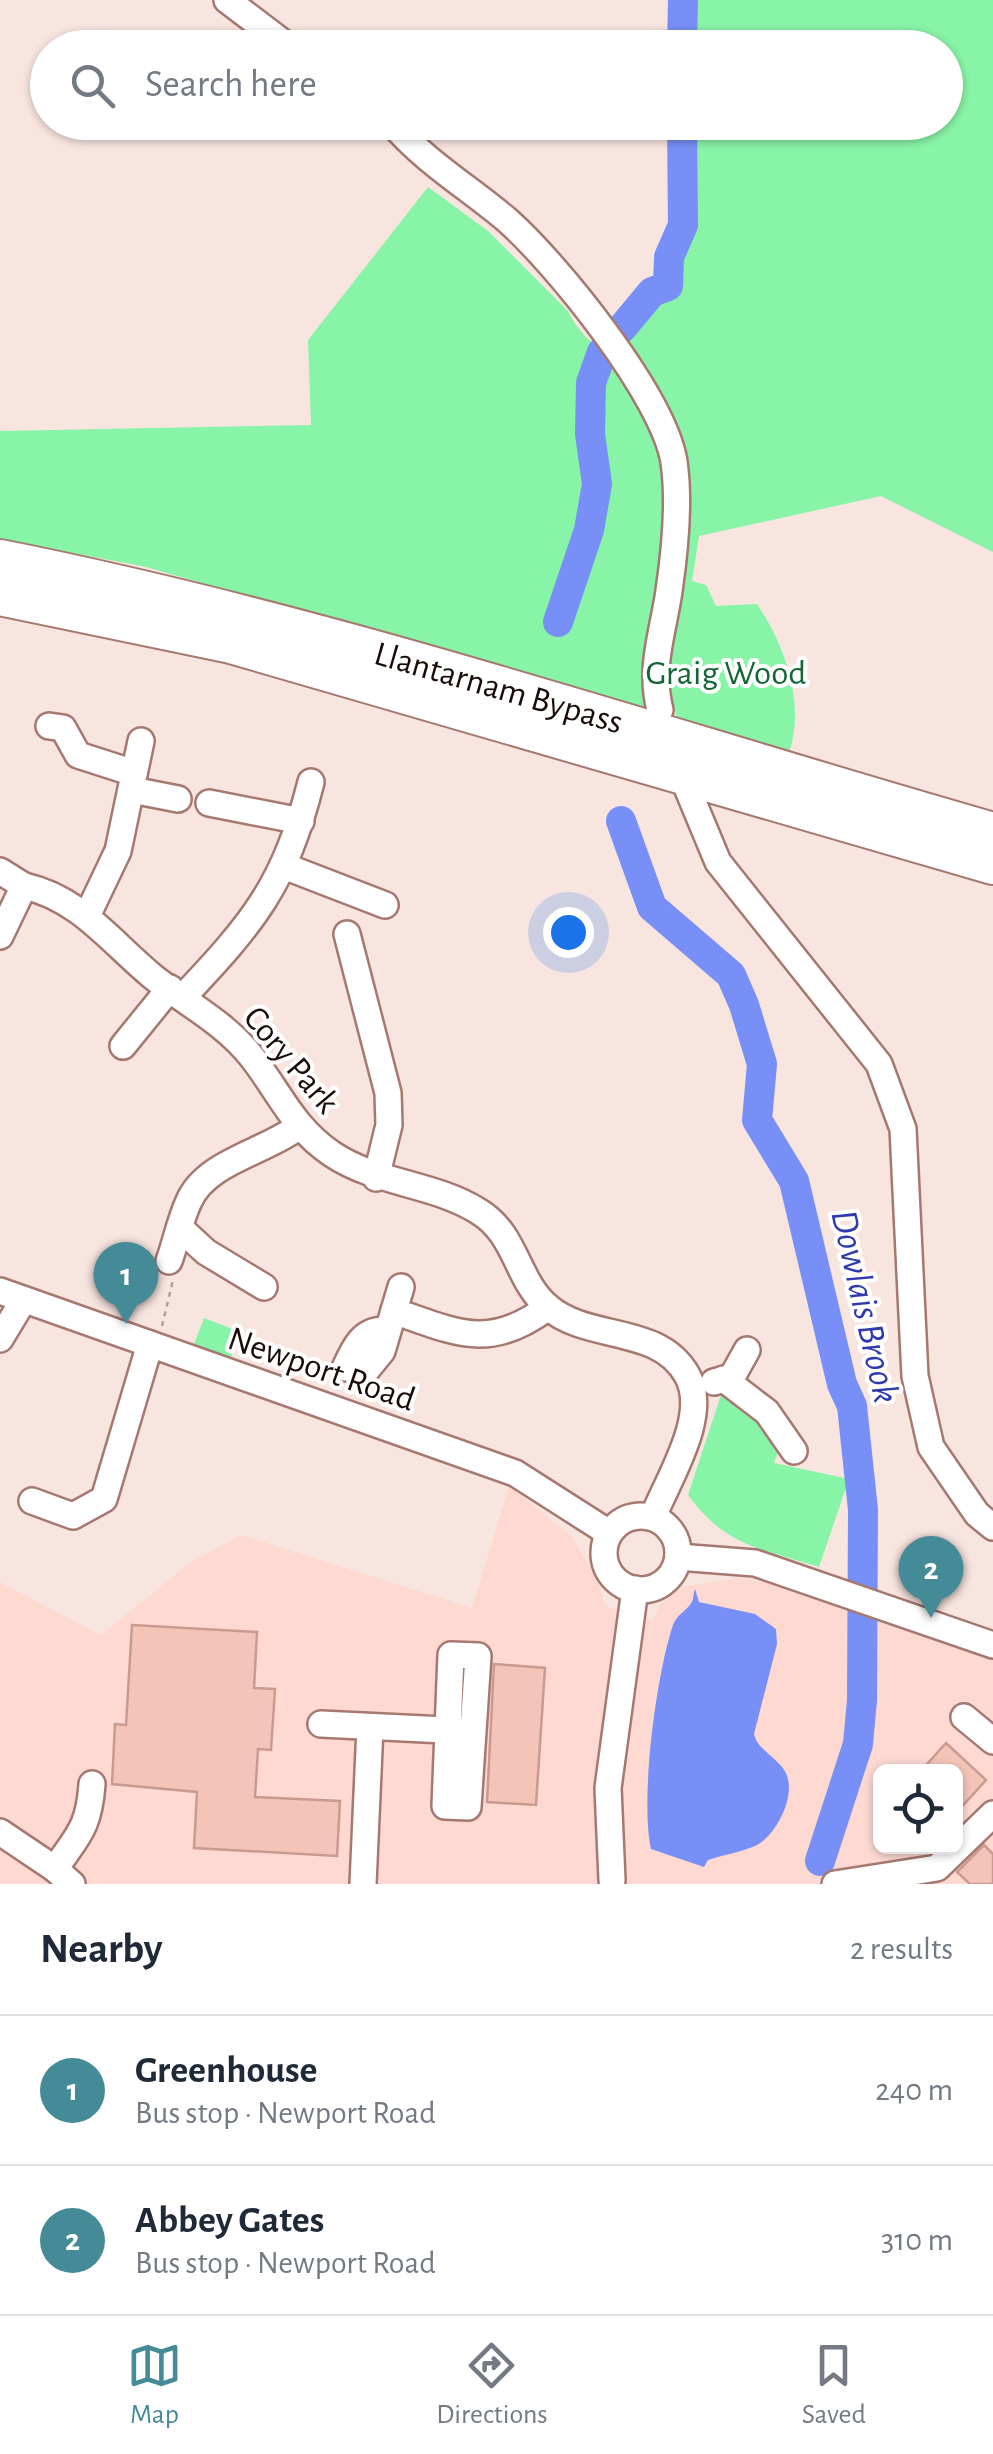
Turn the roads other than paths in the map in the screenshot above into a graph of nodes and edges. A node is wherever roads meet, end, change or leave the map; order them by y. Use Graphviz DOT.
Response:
graph roads {
  1 [pos="227,0"];
  2 [pos="266,30"];
  3 [pos="406,140"];
  4 [pos="0,560"];
  5 [pos="0,596"];
  6 [pos="660,710"];
  7 [pos="49,726"];
  8 [pos="141,741"];
  9 [pos="133,782"];
  10 [pos="311,782"];
  11 [pos="688,790"];
  12 [pos="178,799"];
  13 [pos="209,803"];
  14 [pos="302,821"];
  15 [pos="993,832"];
  16 [pos="993,865"];
  17 [pos="284,866"];
  18 [pos="0,871"];
  19 [pos="24,886"];
  20 [pos="385,905"];
  21 [pos="87,916"];
  22 [pos="348,934"];
  23 [pos="0,936"];
  24 [pos="176,993"];
  25 [pos="123,1046"];
  26 [pos="298,1128"];
  27 [pos="376,1178"];
  28 [pos="180,1228"];
  29 [pos="169,1261"];
  30 [pos="264,1287"];
  31 [pos="11,1296"];
  32 [pos="548,1307"];
  33 [pos="0,1340"];
  34 [pos="153,1346"];
  35 [pos="747,1350"];
  36 [pos="353,1373"];
  37 [pos="724,1379"];
  38 [pos="693,1386"];
  39 [pos="794,1451"];
  40 [pos="32,1501"];
  41 [pos="652,1517"];
  42 [pos="993,1527"];
  43 [pos="609,1533"];
  44 [pos="678,1556"];
  45 [pos="635,1590"];
  46 [pos="993,1645"];
  47 [pos="964,1717"];
  48 [pos="322,1724"];
  49 [pos="370,1727"];
  50 [pos="460,1731"];
  51 [pos="993,1741"];
  52 [pos="92,1784"];
  53 [pos="993,1814"];
  54 [pos="0,1832"];
  55 [pos="63,1876"];
  56 [pos="927,1877"];
  57 [pos="614,1883"];
  58 [pos="362,1884"];
  59 [pos="835,1884"];
  1 -- 2 [label="street"];
  3 -- 6 [label="street"];
  4 -- 15 [label="highway, Llantarnam Bypass"];
  5 -- 16 [label="highway, Llantarnam Bypass"];
  7 -- 9 [label="street"];
  8 -- 9 [label="street"];
  9 -- 12 [label="street"];
  9 -- 21 [label="street"];
  10 -- 14 [label="street"];
  11 -- 42 [label="street"];
  13 -- 14 [label="street"];
  14 -- 17 [label="street"];
  17 -- 20 [label="street"];
  17 -- 24 [label="street"];
  18 -- 19 [label="street, Cory Park"];
  19 -- 21 [label="street, Cory Park"];
  19 -- 23 [label="street"];
  21 -- 24 [label="street, Cory Park"];
  22 -- 27 [label="street"];
  24 -- 25 [label="street"];
  24 -- 26 [label="street, Cory Park"];
  26 -- 27 [label="street, Cory Park"];
  26 -- 28 [label="street"];
  27 -- 32 [label="street, Cory Park"];
  28 -- 29 [label="street"];
  28 -- 30 [label="street"];
  31 -- 33 [label="street"];
  31 -- 34 [label="street, Newport Road"];
  32 -- 36 [label="street"];
  32 -- 38 [label="street"];
  34 -- 40 [label="street"];
  34 -- 43 [label="street, Newport Road"];
  35 -- 37 [label="street"];
  37 -- 38 [label="street"];
  37 -- 39 [label="street"];
  38 -- 41 [label="street"];
  41 -- 43 [label="street"];
  41 -- 44 [label="street"];
  43 -- 45 [label="street"];
  44 -- 45 [label="street"];
  44 -- 46 [label="street"];
  45 -- 57 [label="street"];
  47 -- 51 [label="street"];
  48 -- 49 [label="street"];
  49 -- 50 [label="street"];
  49 -- 58 [label="street"];
  52 -- 55 [label="street"];
  53 -- 56 [label="street"];
  54 -- 55 [label="street"];
  56 -- 59 [label="street"];
}
